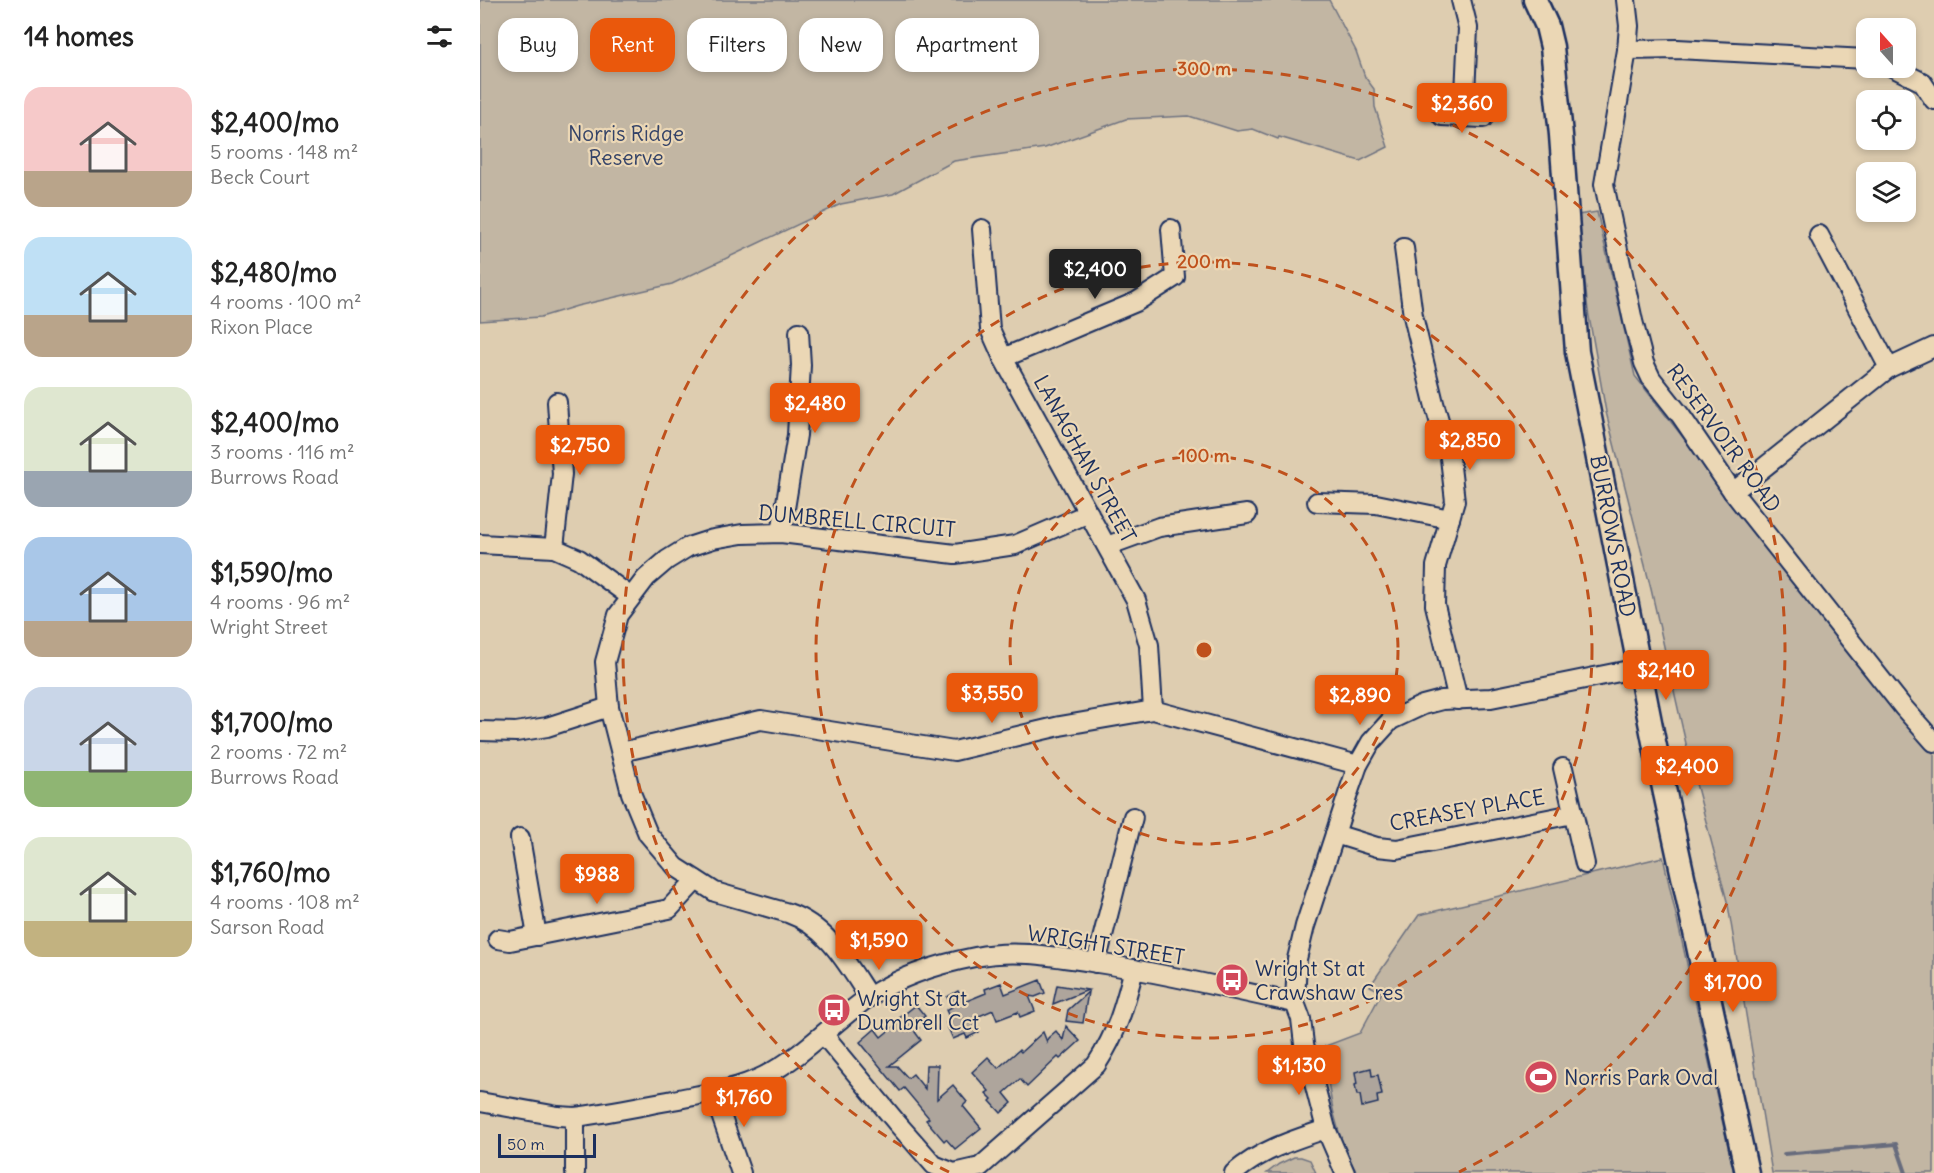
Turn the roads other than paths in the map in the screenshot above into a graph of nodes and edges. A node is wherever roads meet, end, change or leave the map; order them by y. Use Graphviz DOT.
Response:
graph roads {
  1 [pos="1461,0"];
  2 [pos="1535,0"];
  3 [pos="1626,0"];
  4 [pos="1627,50"];
  5 [pos="1856,58"];
  6 [pos="1914,78"];
  7 [pos="1934,100"];
  8 [pos="1442,116"];
  9 [pos="1464,116"];
  10 [pos="1483,118"];
  11 [pos="1171,229"];
  12 [pos="982,230"];
  13 [pos="1819,235"];
  14 [pos="1404,248"];
  15 [pos="799,332"];
  16 [pos="1934,347"];
  17 [pos="1004,358"];
  18 [pos="1889,368"];
  19 [pos="557,402"];
  20 [pos="1733,492"];
  21 [pos="1317,502"];
  22 [pos="1089,513"];
  23 [pos="1247,514"];
  24 [pos="1450,519"];
  25 [pos="781,533"];
  26 [pos="480,544"];
  27 [pos="1107,546"];
  28 [pos="554,548"];
  29 [pos="631,597"];
  30 [pos="1639,668"];
  31 [pos="1458,700"];
  32 [pos="609,706"];
  33 [pos="1153,710"];
  34 [pos="480,731"];
  35 [pos="1934,742"];
  36 [pos="621,752"];
  37 [pos="1358,765"];
  38 [pos="1563,768"];
  39 [pos="1573,814"];
  40 [pos="1133,817"];
  41 [pos="1335,834"];
  42 [pos="520,838"];
  43 [pos="1585,864"];
  44 [pos="696,880"];
  45 [pos="537,936"];
  46 [pos="498,939"];
  47 [pos="1096,963"];
  48 [pos="1134,969"];
  49 [pos="869,997"];
  50 [pos="1295,1003"];
  51 [pos="824,1035"];
  52 [pos="713,1092"];
  53 [pos="480,1102"];
  54 [pos="574,1117"];
  55 [pos="1326,1129"];
  56 [pos="575,1173"];
  57 [pos="741,1173"];
  58 [pos="1234,1173"];
  59 [pos="1346,1173"];
  60 [pos="1747,1173"];
  1 -- 9 [label="street"];
  2 -- 30 [label="main road, BURROWS ROAD"];
  3 -- 4 [label="street, RESERVOIR ROAD"];
  4 -- 5 [label="street"];
  4 -- 20 [label="street, RESERVOIR ROAD"];
  6 -- 7 [label="street"];
  8 -- 9 [label="street"];
  9 -- 10 [label="street"];
  11 -- 17 [label="street"];
  12 -- 17 [label="street, LANAGHAN STREET"];
  13 -- 18 [label="street"];
  14 -- 24 [label="street"];
  15 -- 25 [label="street"];
  16 -- 18 [label="street"];
  17 -- 22 [label="street, LANAGHAN STREET"];
  18 -- 20 [label="street"];
  19 -- 28 [label="street"];
  20 -- 35 [label="street, RESERVOIR ROAD"];
  21 -- 24 [label="street"];
  22 -- 25 [label="street, DUMBRELL CIRCUIT"];
  22 -- 27 [label="street, LANAGHAN STREET"];
  23 -- 27 [label="street"];
  24 -- 31 [label="street"];
  25 -- 29 [label="street, DUMBRELL CIRCUIT"];
  26 -- 28 [label="street"];
  27 -- 33 [label="street, LANAGHAN STREET"];
  28 -- 29 [label="street"];
  29 -- 32 [label="street, DUMBRELL CIRCUIT"];
  30 -- 31 [label="street"];
  30 -- 60 [label="main road, BURROWS ROAD"];
  31 -- 37 [label="street"];
  32 -- 34 [label="street"];
  32 -- 36 [label="street, DUMBRELL CIRCUIT"];
  33 -- 36 [label="street"];
  33 -- 37 [label="street"];
  36 -- 44 [label="street, DUMBRELL CIRCUIT"];
  37 -- 41 [label="street"];
  38 -- 39 [label="street, CREASEY PLACE"];
  39 -- 41 [label="street, CREASEY PLACE"];
  39 -- 43 [label="street, CREASEY PLACE"];
  40 -- 47 [label="street"];
  41 -- 50 [label="street"];
  42 -- 45 [label="street"];
  44 -- 45 [label="street"];
  44 -- 49 [label="street, DUMBRELL CIRCUIT"];
  45 -- 46 [label="street"];
  47 -- 48 [label="street, WRIGHT STREET"];
  47 -- 49 [label="street, WRIGHT STREET"];
  48 -- 50 [label="street, WRIGHT STREET"];
  48 -- 51 [label="street"];
  49 -- 51 [label="street, WRIGHT STREET"];
  50 -- 55 [label="street"];
  51 -- 52 [label="street, WRIGHT STREET"];
  52 -- 54 [label="street, WRIGHT STREET"];
  52 -- 57 [label="street"];
  53 -- 54 [label="street, WRIGHT STREET"];
  54 -- 56 [label="street"];
  55 -- 58 [label="street"];
  55 -- 59 [label="street"];
}
